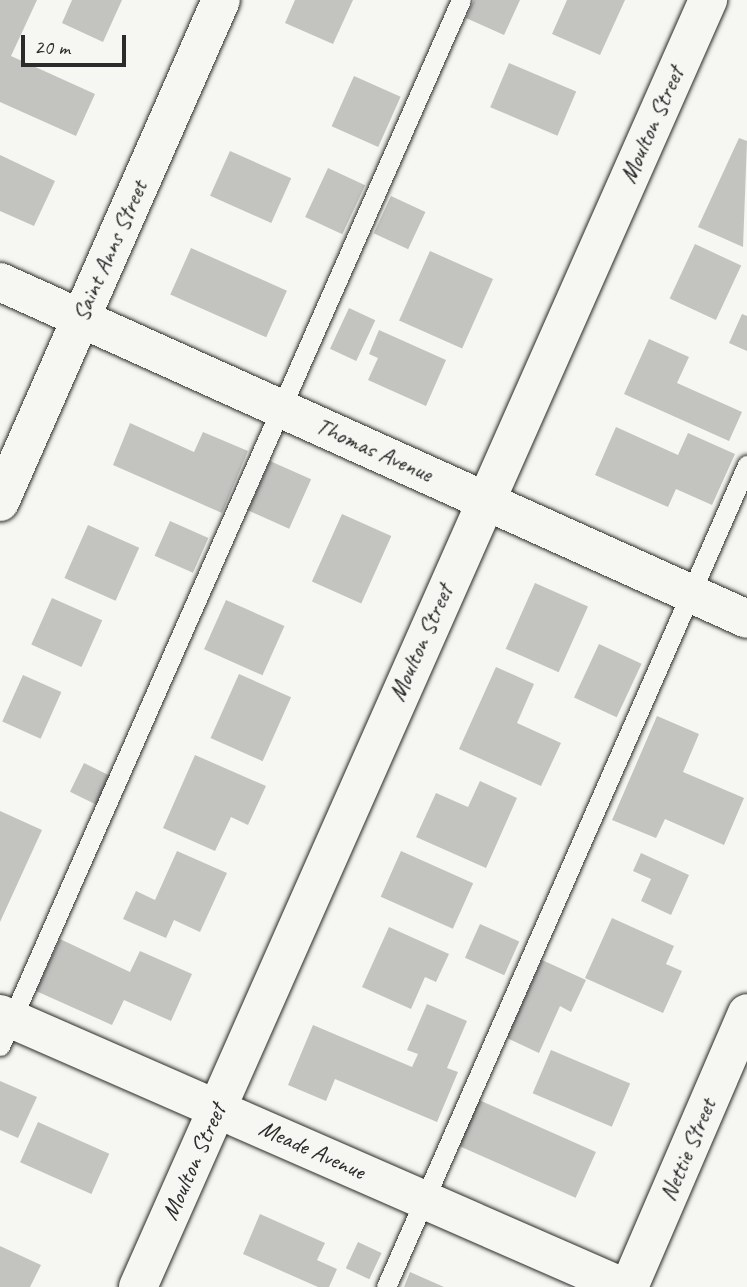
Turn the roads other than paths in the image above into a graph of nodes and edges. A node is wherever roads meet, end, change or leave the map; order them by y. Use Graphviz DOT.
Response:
graph roads {
  1 [pos="221,0"];
  2 [pos="461,0"];
  3 [pos="708,0"];
  4 [pos="0,282"];
  5 [pos="80,318"];
  6 [pos="281,408"];
  7 [pos="747,465"];
  8 [pos="483,499"];
  9 [pos="0,502"];
  10 [pos="690,593"];
  11 [pos="747,619"];
  12 [pos="747,1013"];
  13 [pos="4,1026"];
  14 [pos="217,1109"];
  15 [pos="424,1200"];
  16 [pos="138,1287"];
  17 [pos="386,1287"];
  18 [pos="623,1287"];
  19 [pos="629,1287"];
  1 -- 5 [label="street, Saint Anns Street"];
  2 -- 6 [label="lane"];
  3 -- 8 [label="street, Moulton Street"];
  4 -- 5 [label="street, Thomas Avenue"];
  5 -- 6 [label="street, Thomas Avenue"];
  5 -- 9 [label="street, Saint Anns Street"];
  6 -- 8 [label="street, Thomas Avenue"];
  6 -- 13 [label="lane"];
  7 -- 10 [label="lane"];
  8 -- 10 [label="street, Thomas Avenue"];
  8 -- 14 [label="street, Moulton Street"];
  10 -- 11 [label="street, Thomas Avenue"];
  10 -- 15 [label="lane"];
  12 -- 19 [label="street, Nettie Street"];
  13 -- 14 [label="street, Meade Avenue"];
  14 -- 15 [label="street, Meade Avenue"];
  14 -- 16 [label="street, Moulton Street"];
  15 -- 17 [label="lane"];
  15 -- 18 [label="street, Meade Avenue"];
}
